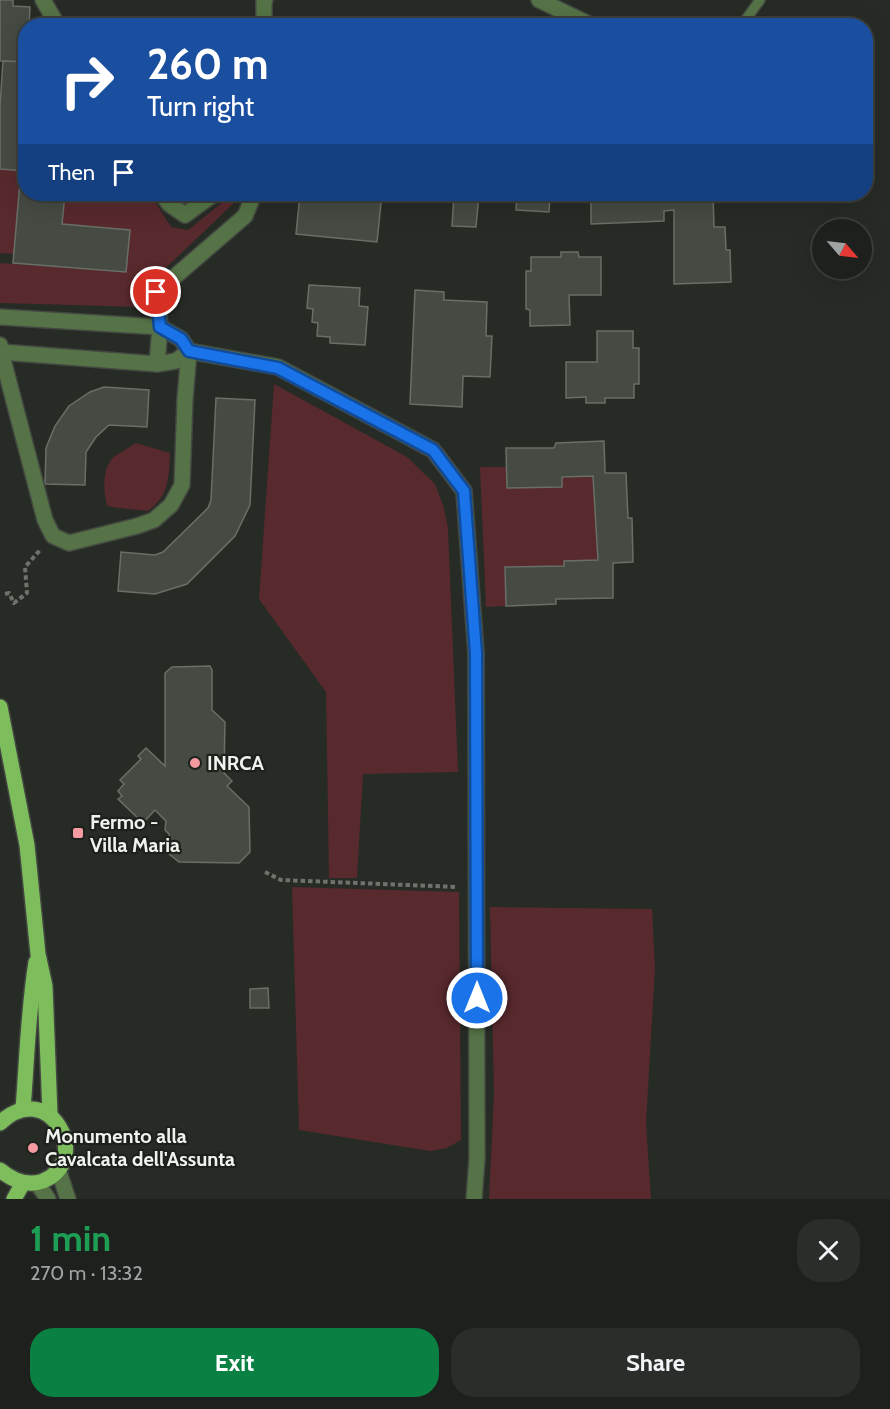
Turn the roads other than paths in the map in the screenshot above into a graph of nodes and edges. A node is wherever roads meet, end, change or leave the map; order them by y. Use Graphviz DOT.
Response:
graph roads {
  1 [pos="43,0"];
  2 [pos="266,0"];
  3 [pos="539,0"];
  4 [pos="760,0"];
  5 [pos="53,18"];
  6 [pos="264,18"];
  7 [pos="576,18"];
  8 [pos="747,18"];
  9 [pos="167,201"];
  10 [pos="204,201"];
  11 [pos="251,201"];
  12 [pos="0,317"];
  13 [pos="160,327"];
  14 [pos="1,348"];
  15 [pos="189,351"];
  16 [pos="157,364"];
  17 [pos="0,707"];
  18 [pos="38,954"];
  19 [pos="22,1108"];
  20 [pos="50,1114"];
  21 [pos="0,1123"];
  22 [pos="58,1169"];
  23 [pos="0,1170"];
  24 [pos="30,1183"];
  25 [pos="15,1199"];
  26 [pos="48,1199"];
  27 [pos="68,1199"];
  28 [pos="474,1199"];
  1 -- 5 [label="street"];
  2 -- 6 [label="street"];
  3 -- 7 [label="street"];
  4 -- 8 [label="lane"];
  9 -- 10 [label="street"];
  11 -- 13 [label="street"];
  12 -- 13 [label="street"];
  13 -- 15 [label="street"];
  13 -- 16 [label="street"];
  14 -- 15 [label="street"];
  14 -- 16 [label="street"];
  15 -- 16 [label="street"];
  15 -- 28 [label="street"];
  17 -- 18 [label="main road"];
  18 -- 19 [label="main road"];
  18 -- 20 [label="main road"];
  19 -- 20 [label="main road"];
  19 -- 21 [label="main road"];
  20 -- 22 [label="main road"];
  22 -- 24 [label="main road"];
  22 -- 27 [label="street"];
  23 -- 24 [label="main road"];
  24 -- 25 [label="main road"];
  24 -- 26 [label="street"];
}
